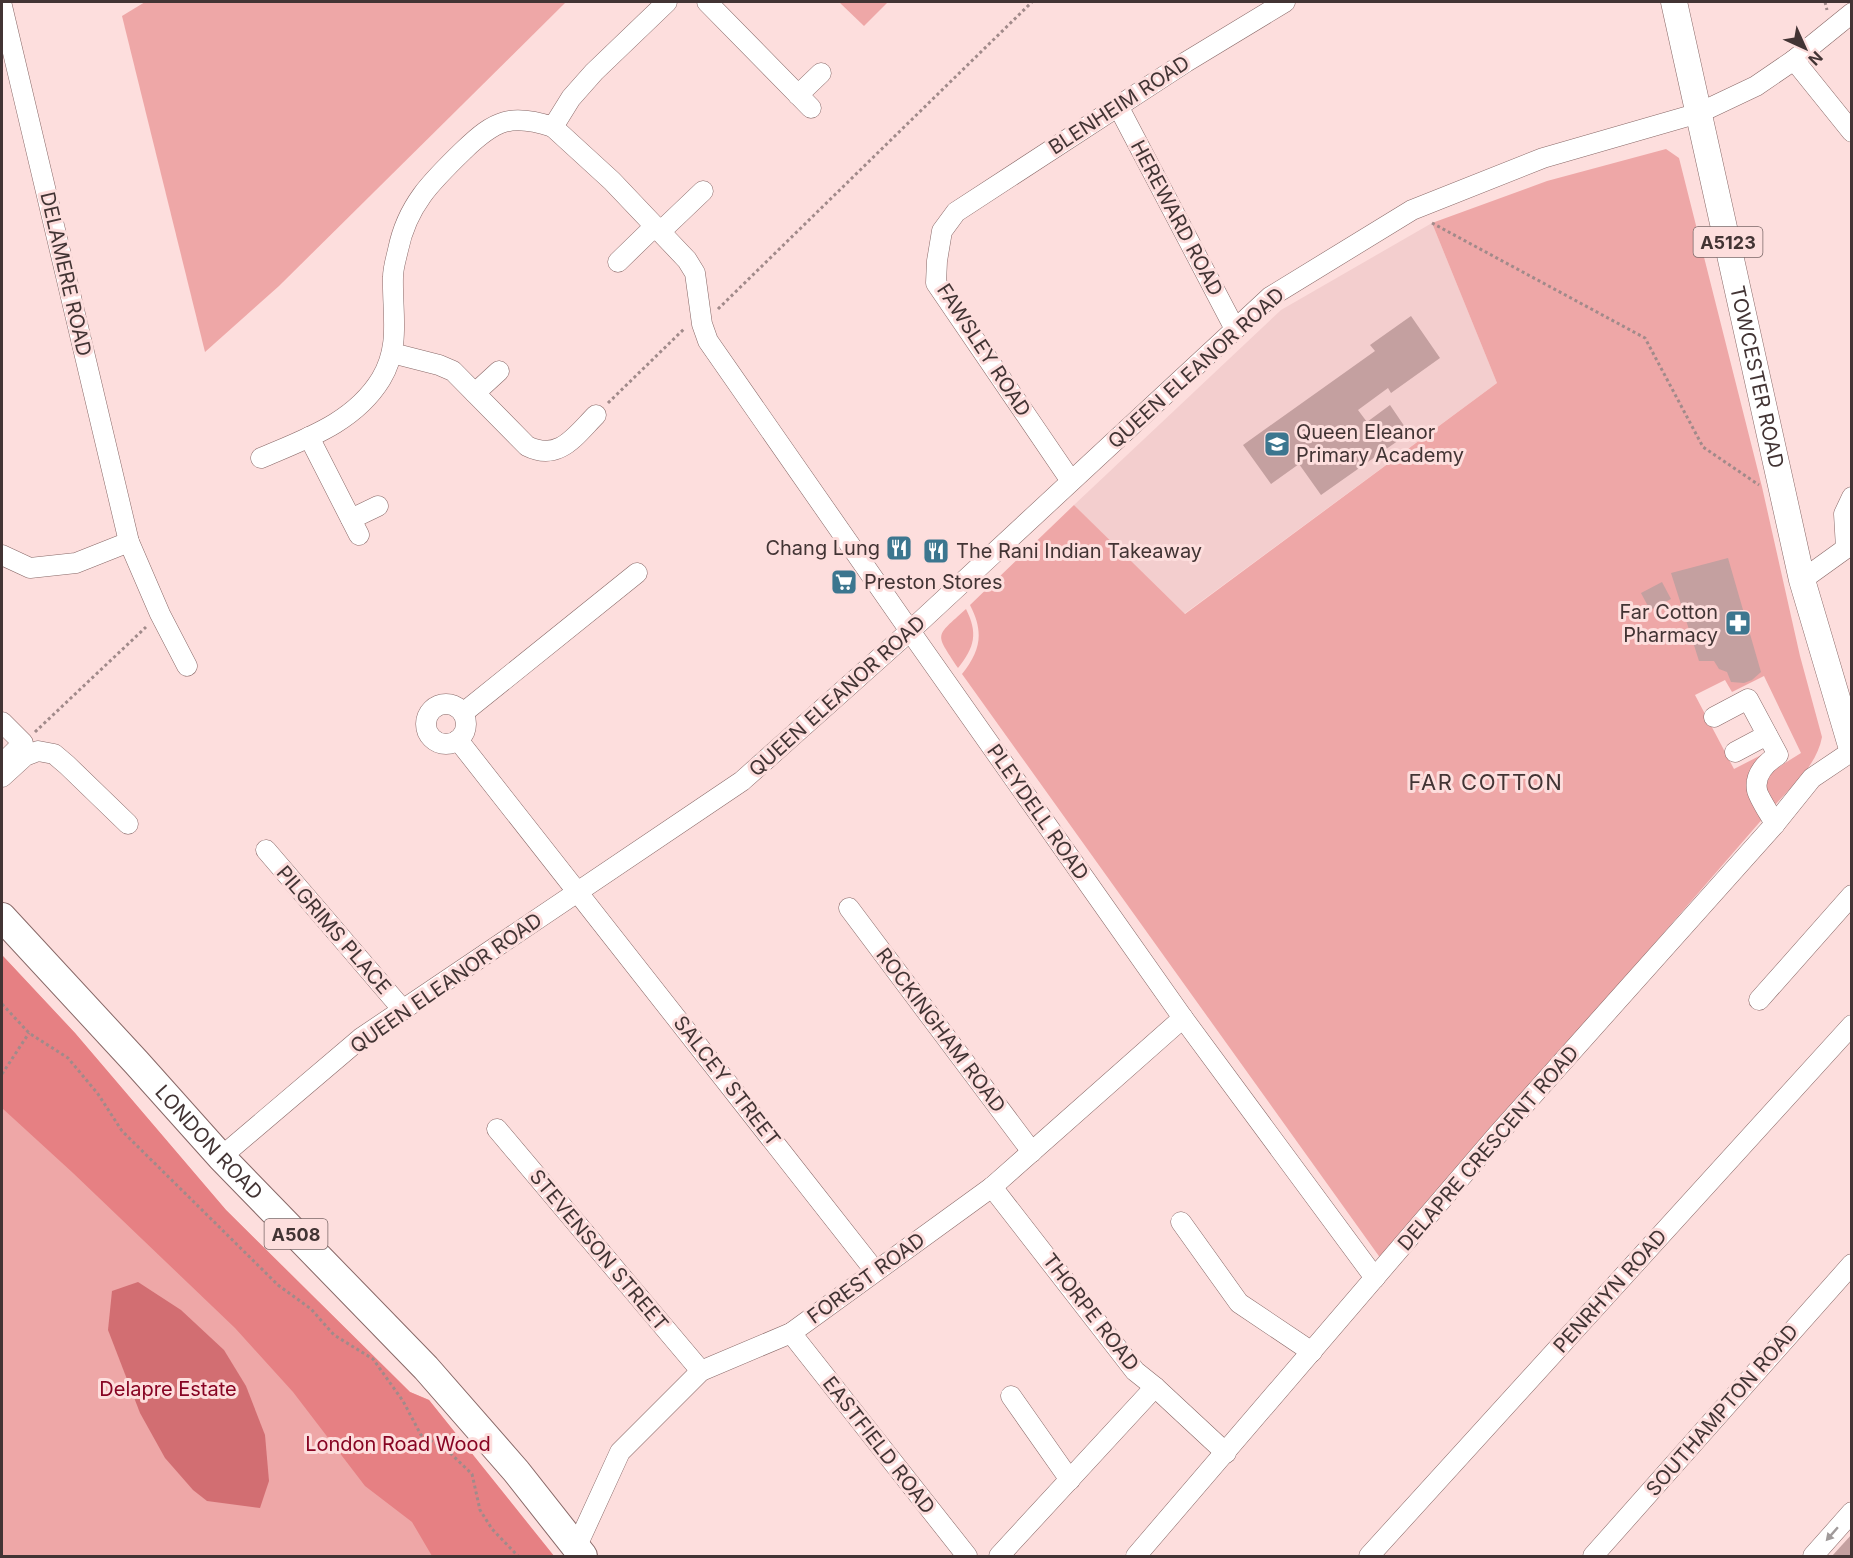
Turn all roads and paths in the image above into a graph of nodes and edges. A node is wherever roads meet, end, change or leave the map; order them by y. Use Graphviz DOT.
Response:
graph roads {
  1 [pos="667,2"];
  2 [pos="707,2"];
  3 [pos="1032,2"];
  4 [pos="1285,2"];
  5 [pos="1674,2"];
  6 [pos="2,6"];
  7 [pos="1851,13"];
  8 [pos="1794,60"];
  9 [pos="821,73"];
  10 [pos="1118,106"];
  11 [pos="1699,112"];
  12 [pos="553,127"];
  13 [pos="1851,132"];
  14 [pos="703,191"];
  15 [pos="956,212"];
  16 [pos="1432,223"];
  17 [pos="658,229"];
  18 [pos="618,262"];
  19 [pos="1235,329"];
  20 [pos="705,333"];
  21 [pos="392,353"];
  22 [pos="499,371"];
  23 [pos="481,400"];
  24 [pos="596,414"];
  25 [pos="309,437"];
  26 [pos="261,458"];
  27 [pos="1071,481"];
  28 [pos="1782,484"];
  29 [pos="1851,497"];
  30 [pos="378,506"];
  31 [pos="129,542"];
  32 [pos="1849,546"];
  33 [pos="2,555"];
  34 [pos="637,573"];
  35 [pos="1802,580"];
  36 [pos="160,614"];
  37 [pos="910,631"];
  38 [pos="187,666"];
  39 [pos="463,713"];
  40 [pos="1714,717"];
  41 [pos="2,722"];
  42 [pos="1767,735"];
  43 [pos="458,740"];
  44 [pos="23,743"];
  45 [pos="1851,750"];
  46 [pos="1735,752"];
  47 [pos="2,764"];
  48 [pos="2,777"];
  49 [pos="128,824"];
  50 [pos="1775,824"];
  51 [pos="266,850"];
  52 [pos="578,892"];
  53 [pos="1851,895"];
  54 [pos="849,909"];
  55 [pos="2,917"];
  56 [pos="1759,1000"];
  57 [pos="2,1004"];
  58 [pos="403,1010"];
  59 [pos="1183,1018"];
  60 [pos="1851,1025"];
  61 [pos="29,1033"];
  62 [pos="2,1074"];
  63 [pos="497,1128"];
  64 [pos="1032,1152"];
  65 [pos="221,1157"];
  66 [pos="992,1187"];
  67 [pos="1182,1222"];
  68 [pos="1851,1264"];
  69 [pos="875,1271"];
  70 [pos="1375,1278"];
  71 [pos="791,1333"];
  72 [pos="1312,1352"];
  73 [pos="701,1371"];
  74 [pos="1155,1387"];
  75 [pos="1011,1396"];
  76 [pos="1226,1453"];
  77 [pos="1070,1480"];
  78 [pos="1851,1512"];
  79 [pos="579,1552"];
  80 [pos="518,1557"];
  81 [pos="967,1557"];
  82 [pos="999,1557"];
  83 [pos="1136,1557"];
  84 [pos="1369,1557"];
  85 [pos="1593,1557"];
  86 [pos="1813,1557"];
  1 -- 12 [label="street"];
  2 -- 9 [label="street"];
  3 -- 20 [label="path"];
  4 -- 10 [label="street, BLENHEIM ROAD"];
  5 -- 11 [label="main road, TOWCESTER ROAD / A5123"];
  6 -- 31 [label="street, DELAMERE ROAD"];
  7 -- 8 [label="street, QUEEN ELEANOR ROAD"];
  8 -- 11 [label="street, QUEEN ELEANOR ROAD"];
  8 -- 13 [label="street"];
  10 -- 15 [label="street, BLENHEIM ROAD"];
  10 -- 19 [label="street, HEREWARD ROAD"];
  11 -- 19 [label="street, QUEEN ELEANOR ROAD"];
  11 -- 28 [label="main road, TOWCESTER ROAD / A5123"];
  12 -- 17 [label="street"];
  12 -- 21 [label="street"];
  14 -- 17 [label="street"];
  15 -- 27 [label="street, FAWSLEY ROAD"];
  16 -- 28 [label="path"];
  17 -- 18 [label="street"];
  17 -- 20 [label="street"];
  19 -- 27 [label="street, QUEEN ELEANOR ROAD"];
  20 -- 24 [label="path"];
  20 -- 37 [label="street, PLEYDELL ROAD"];
  21 -- 23 [label="street"];
  21 -- 25 [label="street"];
  22 -- 23 [label="street"];
  23 -- 24 [label="street"];
  25 -- 26 [label="street"];
  25 -- 30 [label="street"];
  27 -- 37 [label="street, QUEEN ELEANOR ROAD"];
  28 -- 35 [label="main road, TOWCESTER ROAD / A5123"];
  29 -- 32 [label="street"];
  31 -- 33 [label="street"];
  31 -- 36 [label="street, DELAMERE ROAD"];
  32 -- 35 [label="street"];
  34 -- 39 [label="street"];
  35 -- 45 [label="main road, TOWCESTER ROAD / A5123"];
  36 -- 38 [label="street, DELAMERE ROAD"];
  36 -- 44 [label="path"];
  37 -- 52 [label="street, QUEEN ELEANOR ROAD"];
  37 -- 59 [label="street, PLEYDELL ROAD"];
  39 -- 43 [label="street"];
  39 -- 43 [label="street"];
  40 -- 42 [label="street"];
  41 -- 44 [label="street"];
  42 -- 46 [label="street"];
  42 -- 50 [label="street"];
  43 -- 52 [label="street, SALCEY STREET"];
  44 -- 47 [label="street"];
  45 -- 50 [label="street, DELAPRE CRESCENT ROAD"];
  48 -- 49 [label="street"];
  50 -- 70 [label="street, DELAPRE CRESCENT ROAD"];
  51 -- 58 [label="street, PILGRIMS PLACE"];
  52 -- 58 [label="street, QUEEN ELEANOR ROAD"];
  52 -- 69 [label="street, SALCEY STREET"];
  53 -- 56 [label="street"];
  54 -- 64 [label="street, ROCKINGHAM ROAD"];
  55 -- 65 [label="highway, LONDON ROAD / A508"];
  57 -- 61 [label="path"];
  58 -- 65 [label="street, QUEEN ELEANOR ROAD"];
  59 -- 64 [label="street, FOREST ROAD"];
  59 -- 70 [label="street, PLEYDELL ROAD"];
  60 -- 84 [label="street, PENRHYN ROAD"];
  61 -- 62 [label="path"];
  61 -- 80 [label="path"];
  63 -- 73 [label="street, STEVENSON STREET"];
  64 -- 66 [label="street, FOREST ROAD"];
  65 -- 79 [label="highway, LONDON ROAD / A508"];
  66 -- 69 [label="street, FOREST ROAD"];
  66 -- 74 [label="street, THORPE ROAD"];
  67 -- 72 [label="street"];
  68 -- 85 [label="street, SOUTHAMPTON ROAD"];
  69 -- 71 [label="street, FOREST ROAD"];
  70 -- 72 [label="street, DELAPRE CRESCENT ROAD"];
  71 -- 73 [label="street, FOREST ROAD"];
  71 -- 81 [label="street, EASTFIELD ROAD"];
  72 -- 76 [label="street, DELAPRE CRESCENT ROAD"];
  73 -- 79 [label="street, FOREST ROAD"];
  74 -- 76 [label="street, THORPE ROAD"];
  74 -- 77 [label="street"];
  75 -- 77 [label="street"];
  76 -- 83 [label="street, DELAPRE CRESCENT ROAD"];
  77 -- 82 [label="street"];
  78 -- 86 [label="street, one-way"];
}
